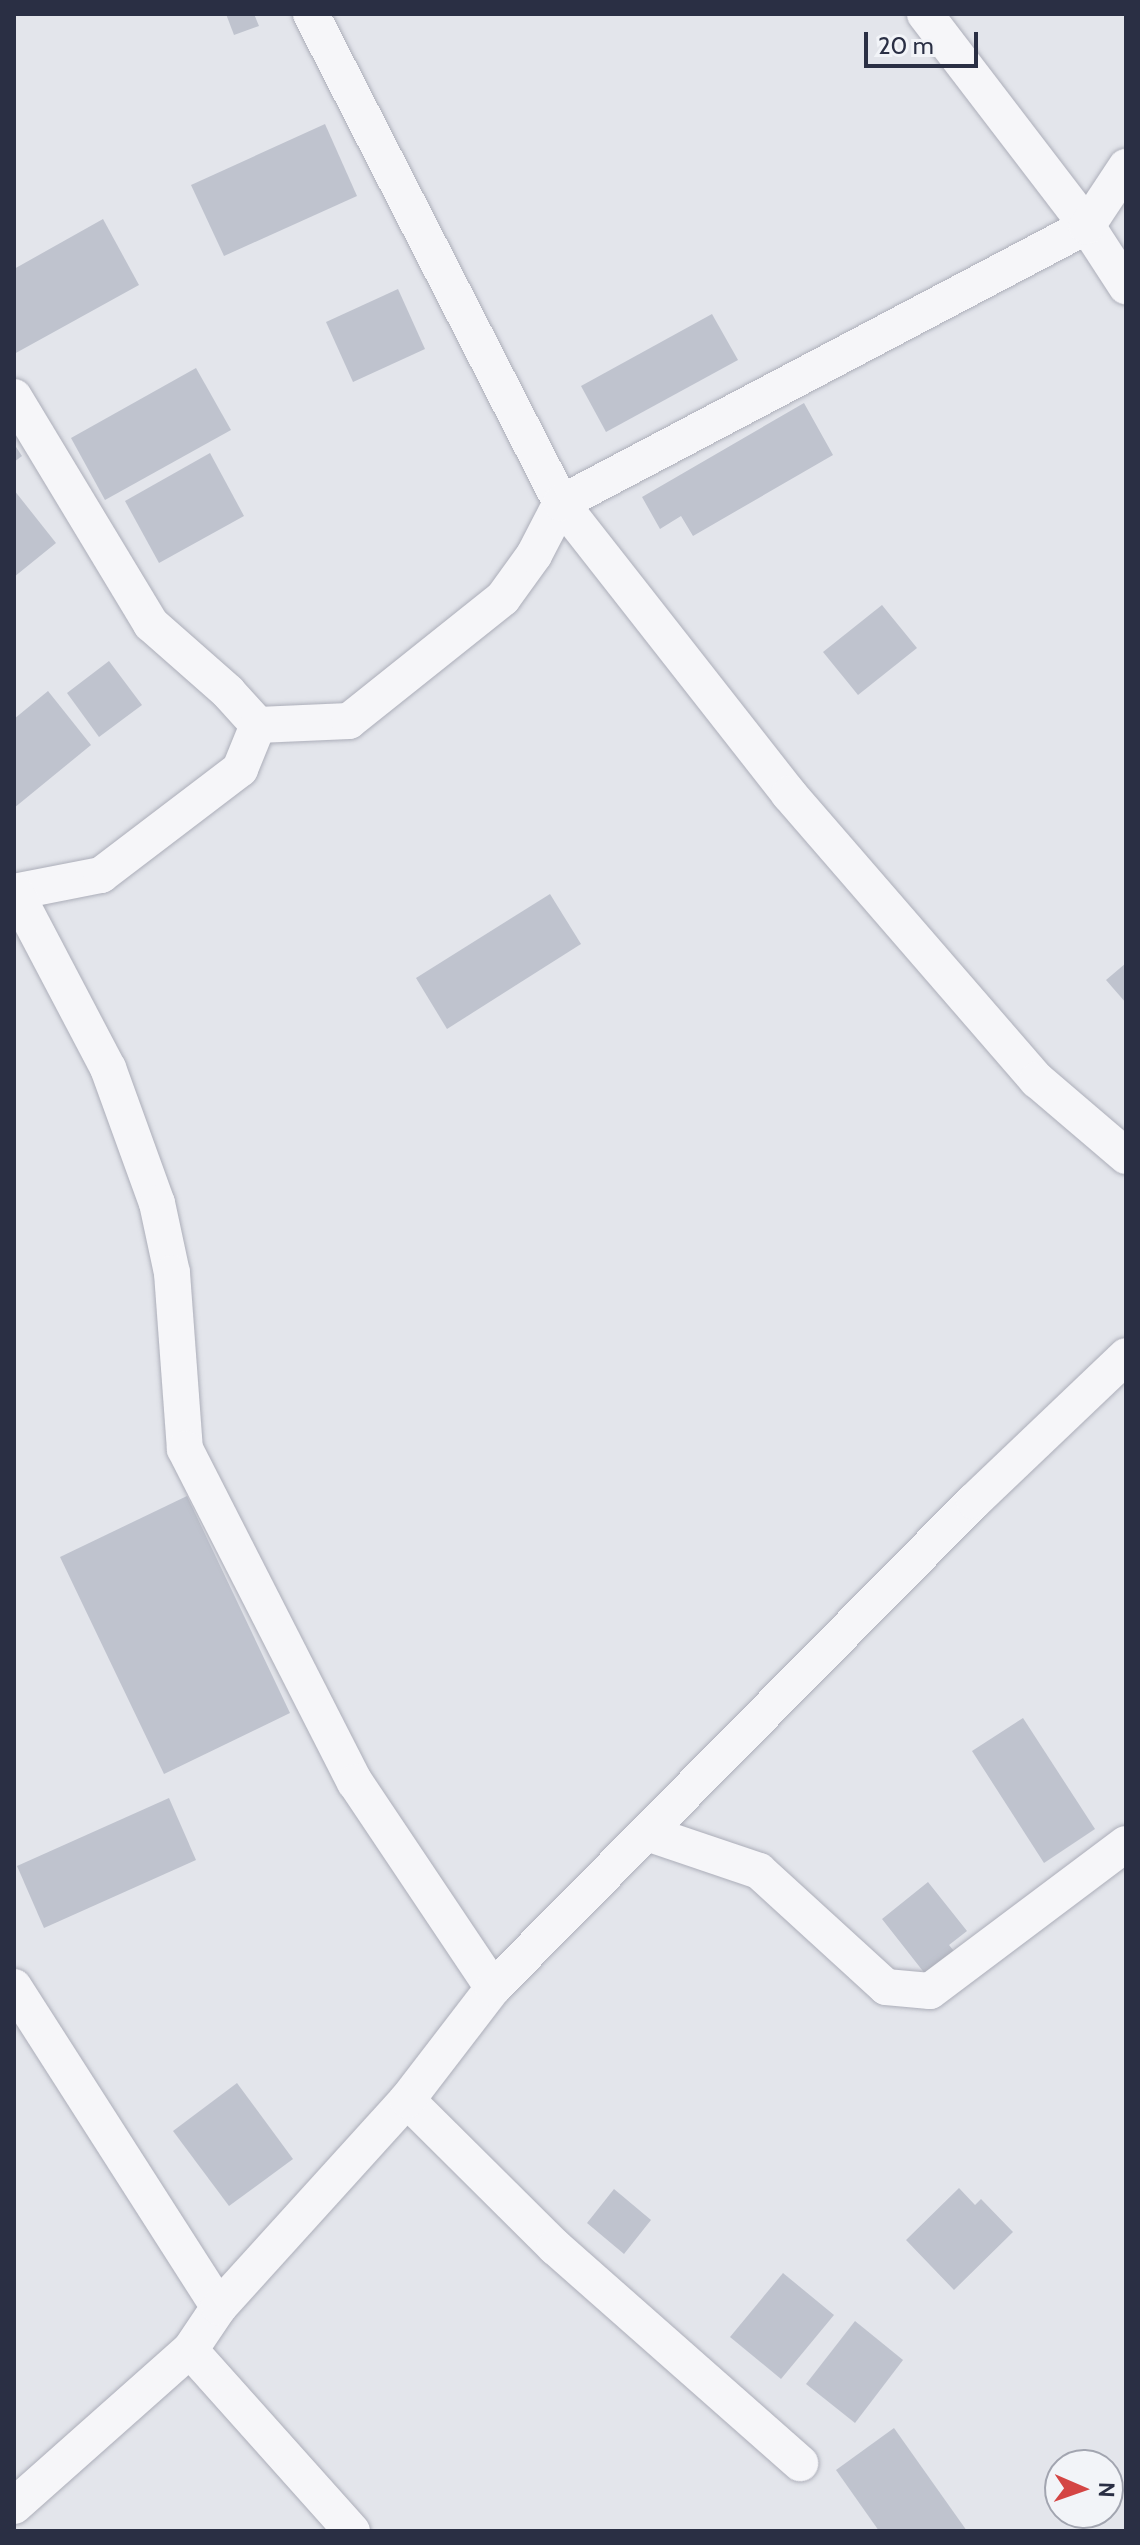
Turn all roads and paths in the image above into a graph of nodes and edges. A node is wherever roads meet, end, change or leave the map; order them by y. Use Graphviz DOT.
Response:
graph roads {
  1 [pos="311,14"];
  2 [pos="925,14"];
  3 [pos="1126,167"];
  4 [pos="1087,226"];
  5 [pos="1126,286"];
  6 [pos="14,397"];
  7 [pos="561,503"];
  8 [pos="258,725"];
  9 [pos="15,892"];
  10 [pos="1126,1156"];
  11 [pos="1126,1356"];
  12 [pos="647,1833"];
  13 [pos="1126,1844"];
  14 [pos="14,1987"];
  15 [pos="493,1988"];
  16 [pos="407,2100"];
  17 [pos="219,2307"];
  18 [pos="190,2350"];
  19 [pos="800,2463"];
  20 [pos="14,2506"];
  21 [pos="352,2531"];
  1 -- 7 [label="street"];
  2 -- 4 [label="street"];
  3 -- 4 [label="street"];
  4 -- 5 [label="street"];
  4 -- 7 [label="street"];
  6 -- 8 [label="street"];
  7 -- 8 [label="street"];
  7 -- 10 [label="street"];
  8 -- 9 [label="street"];
  9 -- 15 [label="street"];
  11 -- 12 [label="street"];
  12 -- 13 [label="street"];
  12 -- 15 [label="street"];
  14 -- 17 [label="street"];
  15 -- 16 [label="street"];
  16 -- 17 [label="street"];
  16 -- 19 [label="street"];
  17 -- 18 [label="street"];
  18 -- 20 [label="street"];
  18 -- 21 [label="street"];
}
